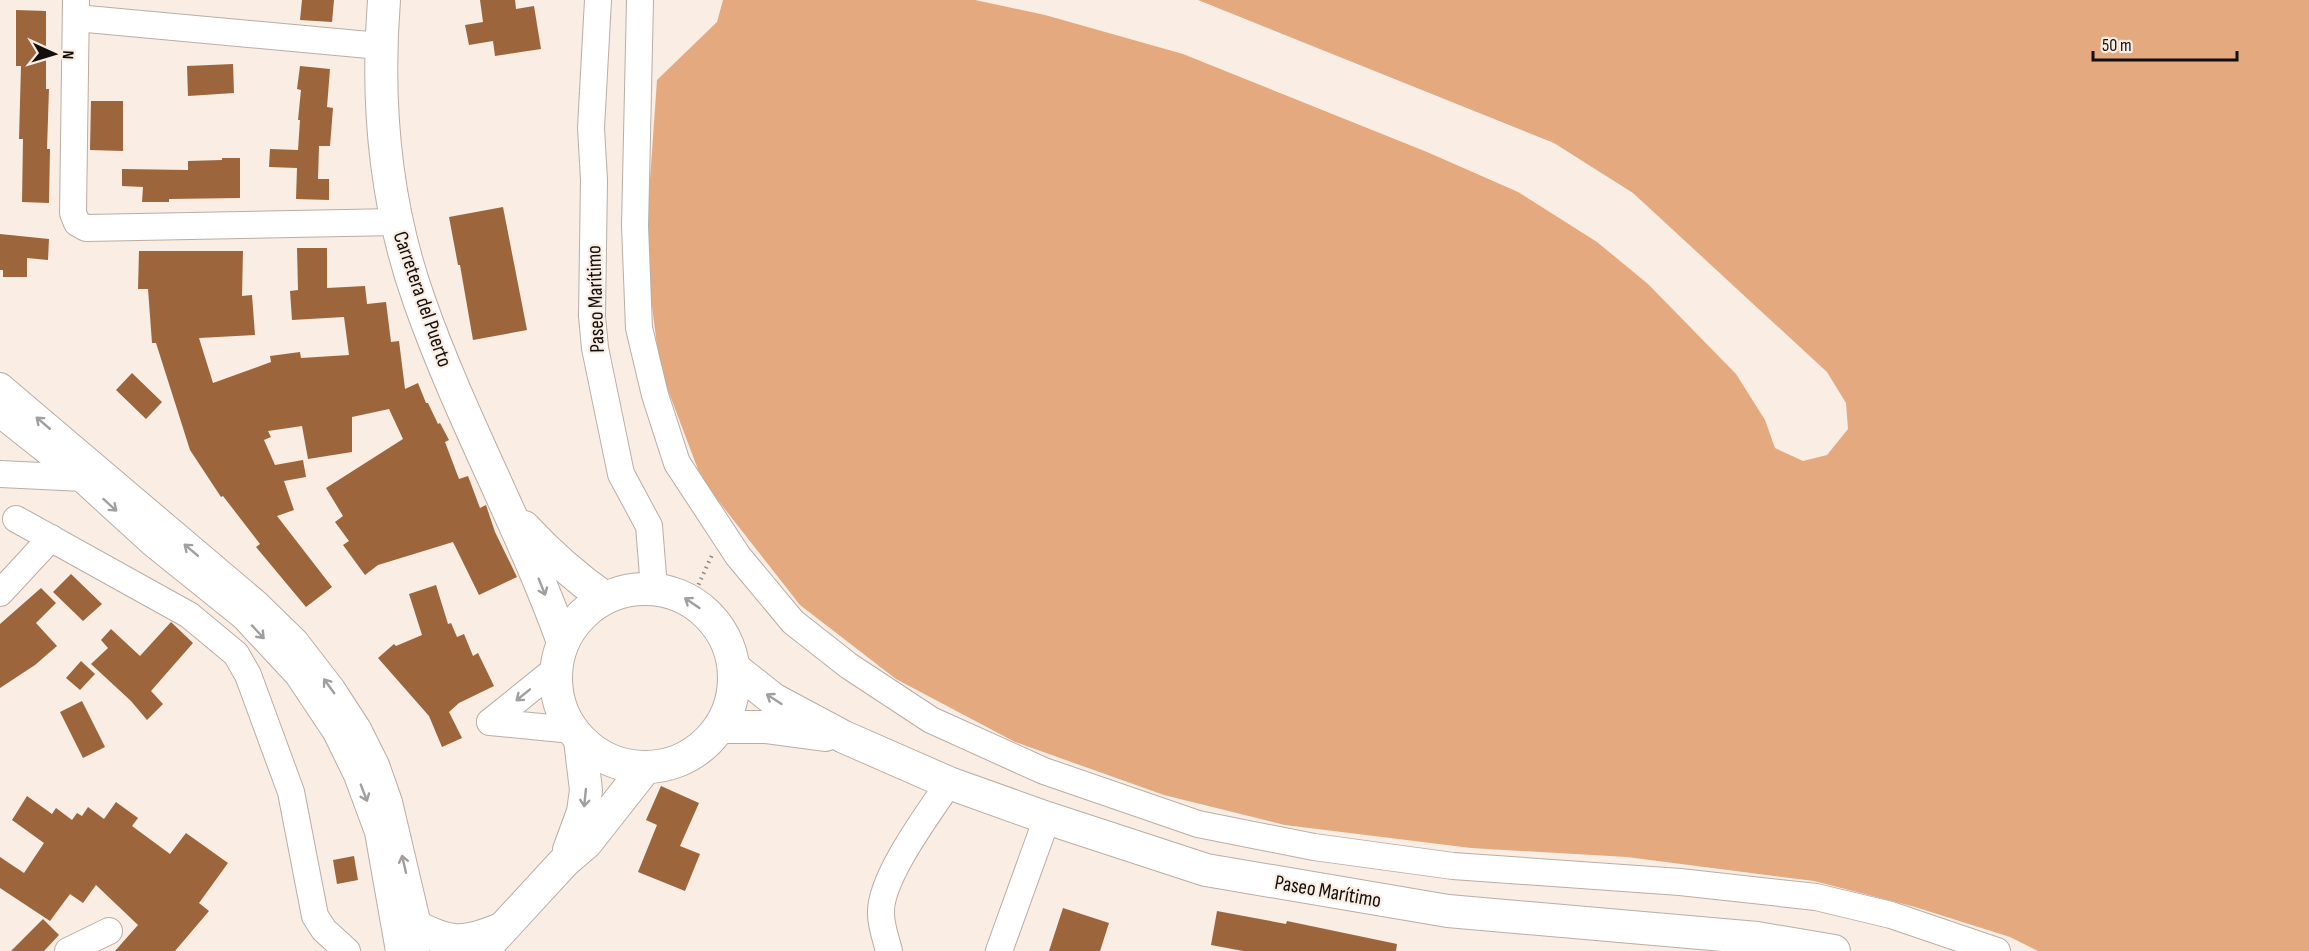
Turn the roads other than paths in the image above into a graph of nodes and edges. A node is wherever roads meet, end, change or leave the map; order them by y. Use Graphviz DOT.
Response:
graph roads {
  1 [pos="384,0"];
  2 [pos="597,0"];
  3 [pos="640,0"];
  4 [pos="76,9"];
  5 [pos="380,46"];
  6 [pos="396,222"];
  7 [pos="0,386"];
  8 [pos="0,414"];
  9 [pos="87,472"];
  10 [pos="0,474"];
  11 [pos="511,514"];
  12 [pos="16,519"];
  13 [pos="51,538"];
  14 [pos="654,588"];
  15 [pos="0,593"];
  16 [pos="605,598"];
  17 [pos="560,655"];
  18 [pos="734,668"];
  19 [pos="720,727"];
  20 [pos="576,735"];
  21 [pos="844,737"];
  22 [pos="645,768"];
  23 [pos="949,783"];
  24 [pos="1047,818"];
  25 [pos="564,862"];
  26 [pos="109,931"];
  27 [pos="491,940"];
  28 [pos="409,942"];
  29 [pos="68,951"];
  30 [pos="347,951"];
  31 [pos="889,951"];
  32 [pos="999,951"];
  33 [pos="1834,951"];
  34 [pos="1997,951"];
  1 -- 5 [label="main road, Carretera del Puerto"];
  2 -- 14 [label="street, Paseo Marítimo"];
  3 -- 34 [label="street"];
  4 -- 5 [label="street"];
  4 -- 6 [label="street"];
  5 -- 6 [label="main road, Carretera del Puerto"];
  6 -- 11 [label="main road, Carretera del Puerto"];
  9 -- 7 [label="street, one-way"];
  8 -- 9 [label="street"];
  9 -- 10 [label="street"];
  9 -- 28 [label="street"];
  11 -- 16 [label="main road, Carretera del Puerto"];
  11 -- 17 [label="main road, Carretera del Puerto, one-way"];
  12 -- 13 [label="street"];
  13 -- 15 [label="street"];
  13 -- 30 [label="street"];
  14 -- 16 [label="main road"];
  18 -- 14 [label="main road, one-way"];
  16 -- 17 [label="main road"];
  17 -- 20 [label="main road"];
  17 -- 20 [label="street, one-way"];
  18 -- 19 [label="main road"];
  21 -- 18 [label="main road, Paseo Marítimo, one-way"];
  19 -- 21 [label="main road, Paseo Marítimo"];
  19 -- 22 [label="main road"];
  20 -- 22 [label="main road"];
  20 -- 25 [label="main road, one-way"];
  21 -- 23 [label="main road, Paseo Marítimo"];
  22 -- 25 [label="main road"];
  23 -- 24 [label="main road, Paseo Marítimo"];
  23 -- 31 [label="street"];
  24 -- 32 [label="street"];
  24 -- 33 [label="main road, Paseo Marítimo"];
  25 -- 27 [label="main road"];
  26 -- 29 [label="street"];
  27 -- 28 [label="main road"];
}
